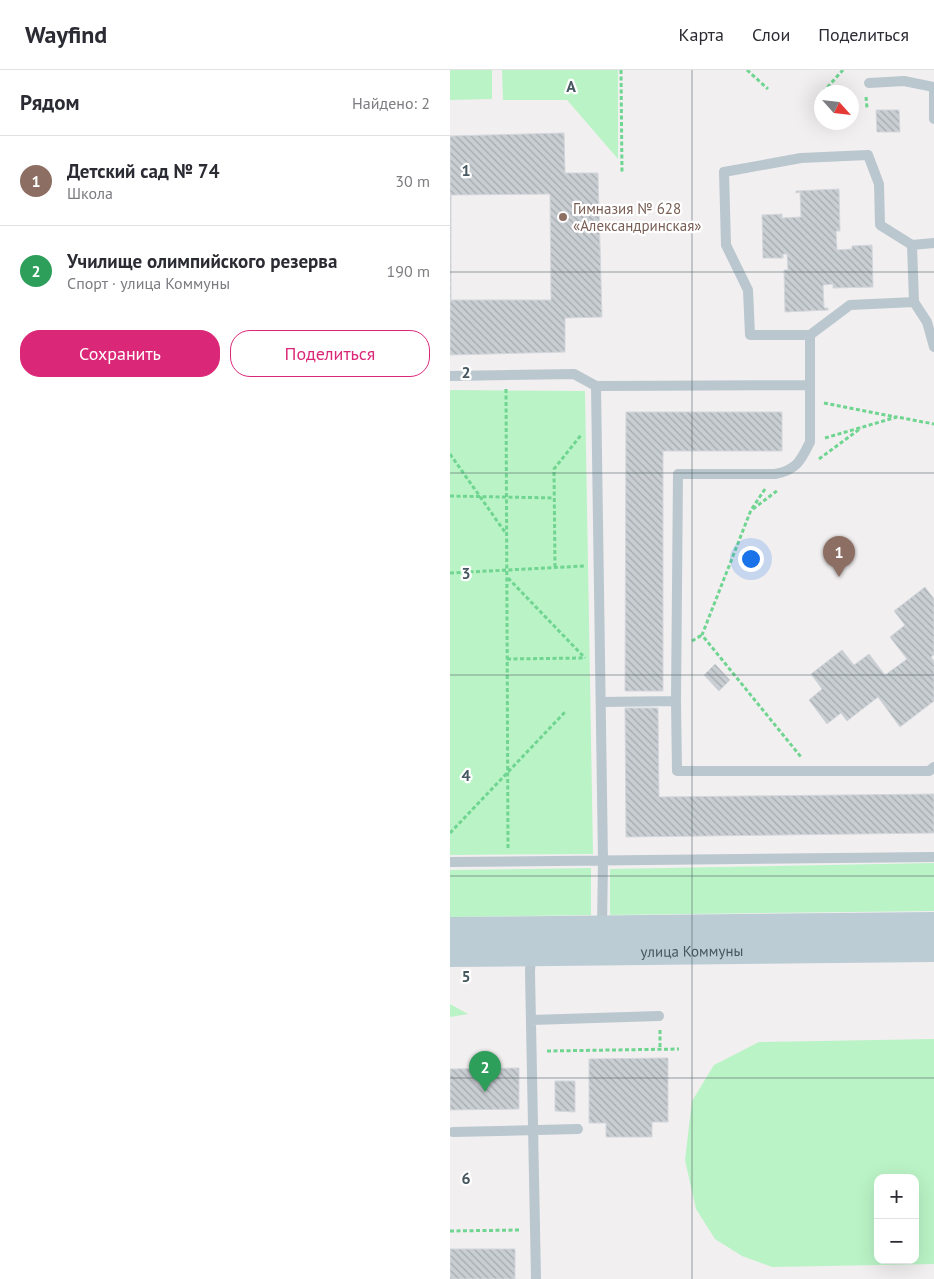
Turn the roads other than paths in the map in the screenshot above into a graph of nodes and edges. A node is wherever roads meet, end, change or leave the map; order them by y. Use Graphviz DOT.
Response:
graph roads {
  1 [pos="869,83"];
  2 [pos="934,87"];
  3 [pos="934,119"];
  4 [pos="934,243"];
  5 [pos="912,244"];
  6 [pos="914,302"];
  7 [pos="810,334"];
  8 [pos="934,347"];
  9 [pos="450,376"];
  10 [pos="810,385"];
  11 [pos="596,386"];
  12 [pos="676,701"];
  13 [pos="601,702"];
  14 [pos="934,767"];
  15 [pos="934,857"];
  16 [pos="603,861"];
  17 [pos="450,862"];
  18 [pos="934,926"];
  19 [pos="450,930"];
  20 [pos="602,940"];
  21 [pos="531,941"];
  22 [pos="934,948"];
  23 [pos="450,953"];
  24 [pos="659,1016"];
  25 [pos="530,1020"];
  26 [pos="578,1130"];
  27 [pos="533,1131"];
  28 [pos="453,1132"];
  29 [pos="536,1279"];
  1 -- 2 [label="lane"];
  2 -- 3 [label="lane"];
  4 -- 5 [label="lane"];
  5 -- 6 [label="lane"];
  5 -- 7 [label="lane"];
  6 -- 7 [label="lane"];
  6 -- 8 [label="lane"];
  7 -- 10 [label="lane"];
  9 -- 11 [label="lane"];
  10 -- 11 [label="lane"];
  10 -- 12 [label="lane"];
  11 -- 13 [label="lane"];
  12 -- 13 [label="lane"];
  12 -- 14 [label="lane"];
  13 -- 16 [label="lane"];
  15 -- 16 [label="lane"];
  16 -- 17 [label="lane"];
  16 -- 20 [label="lane"];
  18 -- 20 [label="main road, улица Коммуны"];
  19 -- 21 [label="main road, улица Коммуны"];
  20 -- 21 [label="main road, улица Коммуны"];
  20 -- 22 [label="main road, улица Коммуны"];
  21 -- 23 [label="main road, улица Коммуны"];
  21 -- 25 [label="lane"];
  24 -- 25 [label="lane"];
  25 -- 27 [label="lane"];
  26 -- 27 [label="lane"];
  27 -- 28 [label="lane"];
  27 -- 29 [label="lane"];
}
